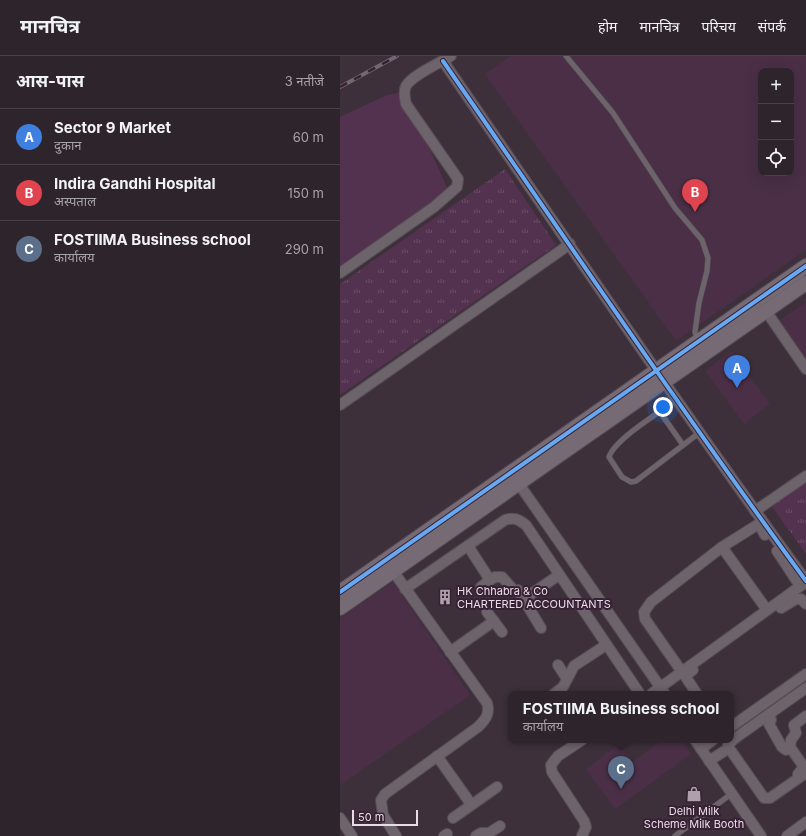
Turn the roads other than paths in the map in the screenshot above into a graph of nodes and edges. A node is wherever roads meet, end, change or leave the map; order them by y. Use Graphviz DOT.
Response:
graph roads {
  1 [pos="566,56"];
  2 [pos="444,58"];
  3 [pos="570,244"];
  4 [pos="806,266"];
  5 [pos="340,274"];
  6 [pos="806,283"];
  7 [pos="766,311"];
  8 [pos="698,342"];
  9 [pos="806,369"];
  10 [pos="662,376"];
  11 [pos="677,400"];
  12 [pos="340,405"];
  13 [pos="660,412"];
  14 [pos="699,433"];
  15 [pos="683,445"];
  16 [pos="806,476"];
  17 [pos="519,484"];
  18 [pos="756,511"];
  19 [pos="468,546"];
  20 [pos="722,548"];
  21 [pos="393,571"];
  22 [pos="559,575"];
  23 [pos="490,580"];
  24 [pos="804,583"];
  25 [pos="481,587"];
  26 [pos="405,589"];
  27 [pos="340,592"];
  28 [pos="524,599"];
  29 [pos="806,604"];
  30 [pos="340,608"];
  31 [pos="767,610"];
  32 [pos="487,612"];
  33 [pos="494,621"];
  34 [pos="541,628"];
  35 [pos="502,632"];
  36 [pos="606,645"];
  37 [pos="450,652"];
  38 [pos="558,665"];
  39 [pos="682,672"];
  40 [pos="806,674"];
  41 [pos="566,687"];
  42 [pos="806,688"];
  43 [pos="638,691"];
  44 [pos="663,691"];
  45 [pos="695,691"];
  46 [pos="806,716"];
  47 [pos="769,719"];
  48 [pos="734,725"];
  49 [pos="734,739"];
  50 [pos="578,743"];
  51 [pos="697,743"];
  52 [pos="709,743"];
  53 [pos="730,743"];
  54 [pos="728,748"];
  55 [pos="790,748"];
  56 [pos="701,749"];
  57 [pos="437,756"];
  58 [pos="709,761"];
  59 [pos="803,775"];
  60 [pos="497,787"];
  61 [pos="731,794"];
  62 [pos="471,804"];
  63 [pos="340,818"];
  64 [pos="453,818"];
  65 [pos="806,822"];
  66 [pos="500,826"];
  67 [pos="490,835"];
  68 [pos="352,836"];
  69 [pos="396,836"];
  70 [pos="476,836"];
  71 [pos="582,836"];
  72 [pos="675,836"];
  73 [pos="761,836"];
  74 [pos="787,836"];
  1 -- 8 [label="lane"];
  2 -- 3 [label="street"];
  2 -- 5 [label="street"];
  3 -- 10 [label="street"];
  3 -- 12 [label="street"];
  4 -- 8 [label="street"];
  6 -- 7 [label="street"];
  7 -- 9 [label="street"];
  7 -- 10 [label="street"];
  8 -- 10 [label="street"];
  10 -- 11 [label="street"];
  10 -- 17 [label="street"];
  10 -- 27 [label="street"];
  11 -- 13 [label="lane"];
  11 -- 14 [label="street"];
  13 -- 15 [label="lane"];
  13 -- 15 [label="lane"];
  14 -- 15 [label="lane"];
  14 -- 18 [label="street"];
  16 -- 18 [label="street"];
  17 -- 21 [label="street"];
  17 -- 44 [label="street"];
  18 -- 24 [label="street"];
  19 -- 22 [label="street"];
  19 -- 23 [label="street"];
  19 -- 26 [label="street"];
  20 -- 24 [label="street"];
  20 -- 31 [label="street"];
  20 -- 39 [label="street"];
  21 -- 26 [label="street"];
  21 -- 30 [label="street"];
  22 -- 28 [label="street"];
  22 -- 36 [label="street"];
  23 -- 25 [label="street"];
  23 -- 28 [label="street"];
  24 -- 31 [label="street"];
  26 -- 37 [label="street"];
  28 -- 34 [label="street"];
  29 -- 45 [label="street"];
  31 -- 39 [label="street"];
  32 -- 33 [label="street"];
  33 -- 35 [label="street"];
  33 -- 37 [label="street"];
  36 -- 41 [label="street"];
  36 -- 43 [label="street"];
  37 -- 57 [label="street"];
  38 -- 41 [label="street"];
  39 -- 44 [label="street"];
  40 -- 48 [label="street"];
  42 -- 47 [label="street"];
  46 -- 55 [label="street"];
  47 -- 49 [label="street"];
  47 -- 55 [label="street"];
  50 -- 71 [label="street"];
  51 -- 56 [label="street"];
  52 -- 56 [label="street"];
  53 -- 54 [label="street"];
  54 -- 58 [label="street"];
  54 -- 59 [label="street"];
  55 -- 59 [label="street"];
  56 -- 58 [label="street"];
  57 -- 62 [label="street"];
  57 -- 69 [label="street"];
  58 -- 61 [label="street"];
  60 -- 62 [label="street"];
  61 -- 72 [label="lane"];
  61 -- 73 [label="street"];
  62 -- 64 [label="street"];
  63 -- 68 [label="street"];
  65 -- 74 [label="street"];
  66 -- 67 [label="street"];
  67 -- 70 [label="street"];
}
